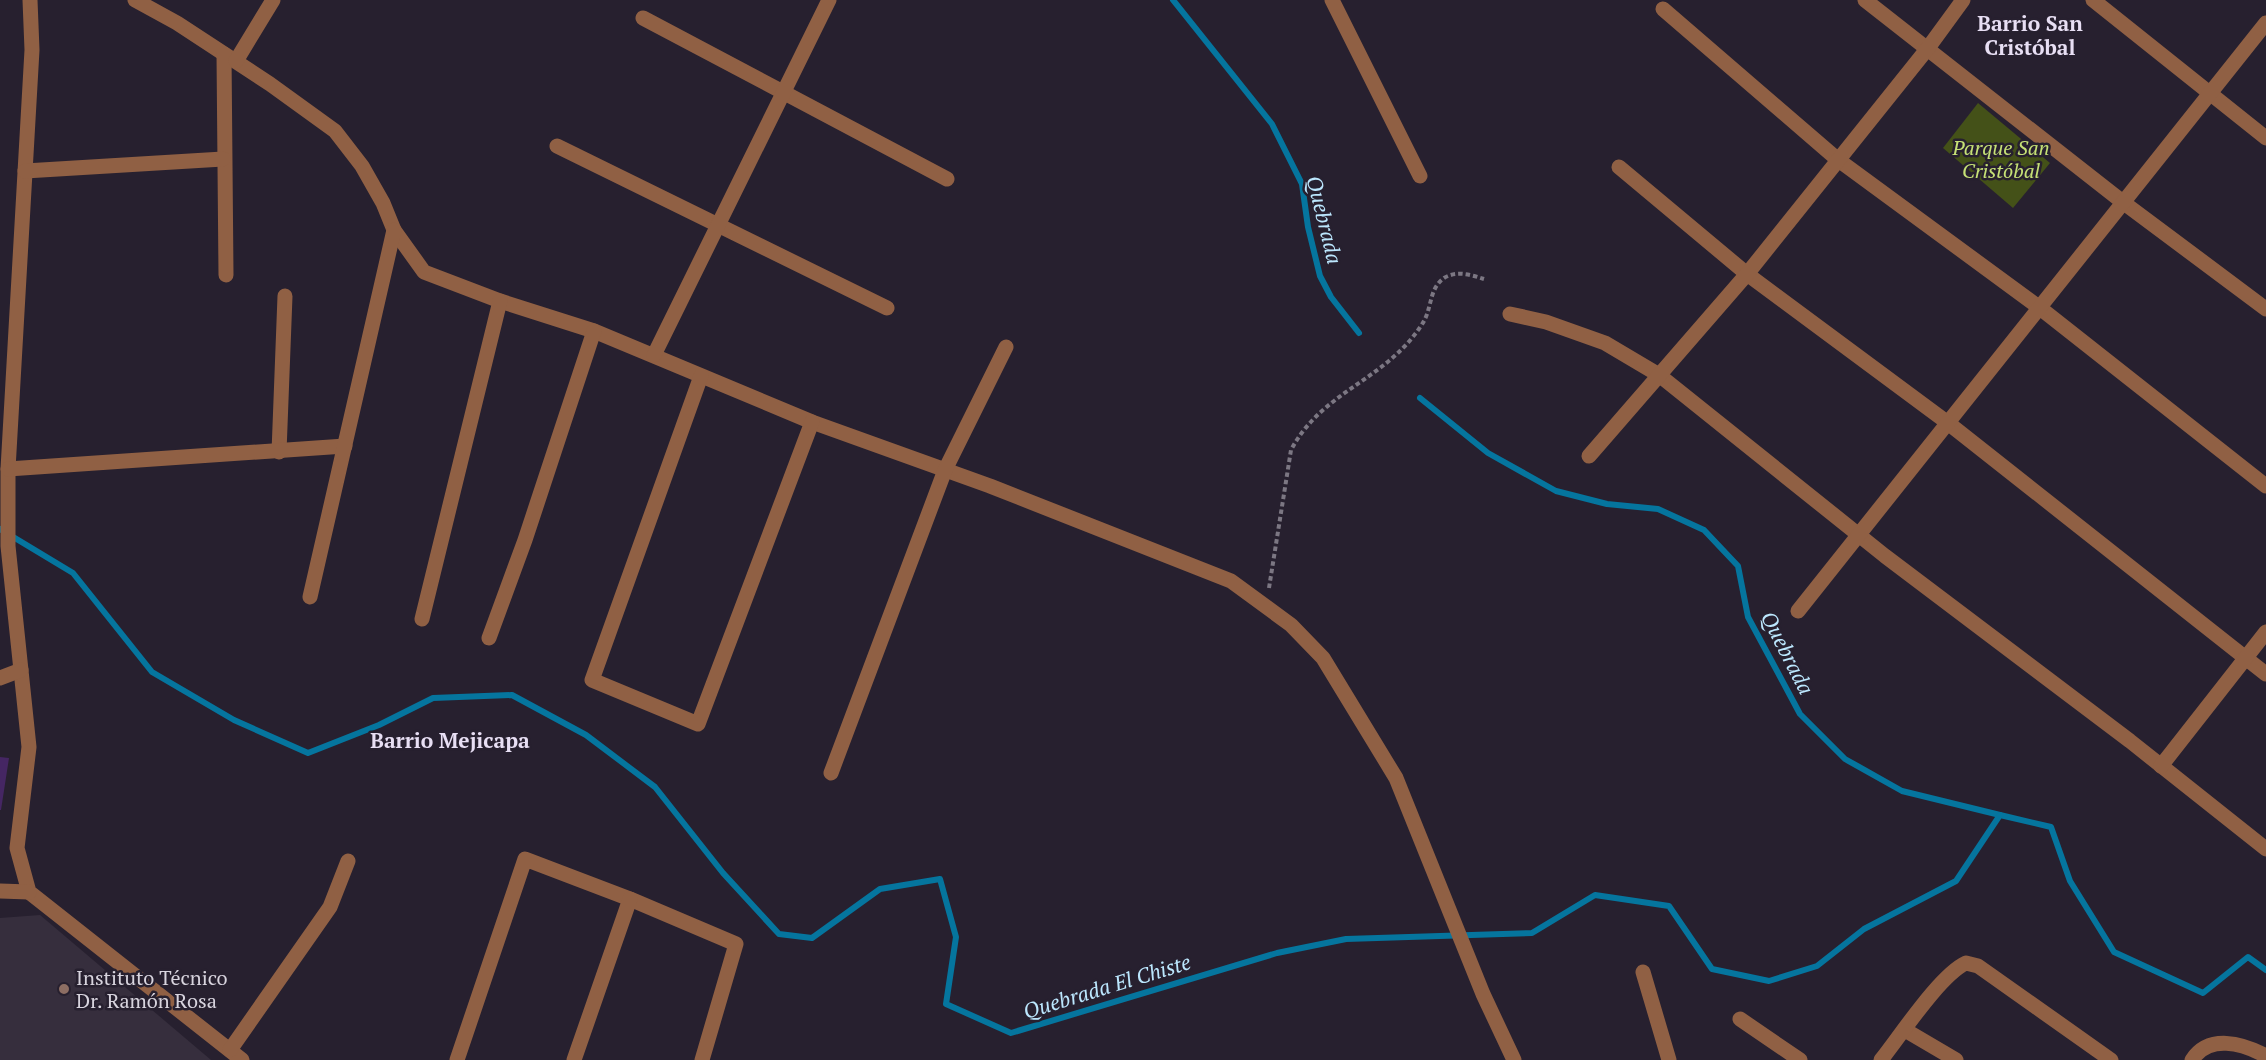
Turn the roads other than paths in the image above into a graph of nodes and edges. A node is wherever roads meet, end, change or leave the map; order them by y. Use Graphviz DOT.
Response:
graph roads {
  1 [pos="30,0"];
  2 [pos="135,0"];
  3 [pos="273,0"];
  4 [pos="829,0"];
  5 [pos="1332,0"];
  6 [pos="1865,0"];
  7 [pos="1963,0"];
  8 [pos="2093,0"];
  9 [pos="1664,9"];
  10 [pos="643,18"];
  11 [pos="2266,23"];
  12 [pos="1928,48"];
  13 [pos="230,57"];
  14 [pos="784,92"];
  15 [pos="2211,95"];
  16 [pos="2266,138"];
  17 [pos="556,146"];
  18 [pos="223,159"];
  19 [pos="1837,159"];
  20 [pos="1618,167"];
  21 [pos="25,171"];
  22 [pos="1420,176"];
  23 [pos="947,179"];
  24 [pos="2124,203"];
  25 [pos="718,225"];
  26 [pos="394,230"];
  27 [pos="1747,274"];
  28 [pos="226,275"];
  29 [pos="285,296"];
  30 [pos="500,301"];
  31 [pos="887,308"];
  32 [pos="2040,308"];
  33 [pos="2266,309"];
  34 [pos="1510,314"];
  35 [pos="594,331"];
  36 [pos="1006,347"];
  37 [pos="654,355"];
  38 [pos="1659,375"];
  39 [pos="701,376"];
  40 [pos="812,422"];
  41 [pos="1947,423"];
  42 [pos="345,446"];
  43 [pos="279,452"];
  44 [pos="1590,456"];
  45 [pos="8,469"];
  46 [pos="945,470"];
  47 [pos="2266,486"];
  48 [pos="1858,534"];
  49 [pos="310,597"];
  50 [pos="1798,611"];
  51 [pos="422,619"];
  52 [pos="2266,632"];
  53 [pos="489,638"];
  54 [pos="2245,658"];
  55 [pos="21,670"];
  56 [pos="2266,674"];
  57 [pos="0,678"];
  58 [pos="2161,766"];
  59 [pos="831,773"];
  60 [pos="2266,849"];
  61 [pos="348,861"];
  62 [pos="0,891"];
  63 [pos="29,892"];
  64 [pos="630,899"];
  65 [pos="1643,972"];
  66 [pos="1740,1019"];
  67 [pos="1905,1029"];
  68 [pos="230,1050"];
  69 [pos="2266,1056"];
  70 [pos="242,1060"];
  71 [pos="457,1060"];
  72 [pos="574,1060"];
  73 [pos="702,1060"];
  74 [pos="1514,1060"];
  75 [pos="1669,1060"];
  76 [pos="1800,1060"];
  77 [pos="1881,1060"];
  78 [pos="1956,1060"];
  79 [pos="2111,1060"];
  80 [pos="2192,1060"];
  1 -- 21 [label="street"];
  2 -- 13 [label="street"];
  3 -- 13 [label="street"];
  4 -- 14 [label="street"];
  5 -- 22 [label="street"];
  6 -- 12 [label="street"];
  7 -- 12 [label="street"];
  8 -- 15 [label="street"];
  9 -- 19 [label="street"];
  10 -- 14 [label="street"];
  11 -- 15 [label="street"];
  12 -- 19 [label="street"];
  12 -- 24 [label="street"];
  13 -- 18 [label="street"];
  13 -- 26 [label="street"];
  14 -- 23 [label="street"];
  14 -- 25 [label="street"];
  15 -- 16 [label="street"];
  15 -- 24 [label="street"];
  17 -- 25 [label="street"];
  18 -- 21 [label="street"];
  18 -- 28 [label="street"];
  19 -- 27 [label="street"];
  19 -- 32 [label="street"];
  20 -- 27 [label="street"];
  21 -- 45 [label="street"];
  24 -- 32 [label="street"];
  24 -- 33 [label="street"];
  25 -- 31 [label="street"];
  25 -- 37 [label="street"];
  26 -- 30 [label="street"];
  26 -- 42 [label="street"];
  27 -- 38 [label="street"];
  27 -- 41 [label="street"];
  29 -- 43 [label="street"];
  30 -- 35 [label="street"];
  30 -- 51 [label="street"];
  32 -- 41 [label="street"];
  32 -- 47 [label="street"];
  34 -- 38 [label="street"];
  35 -- 37 [label="street"];
  35 -- 53 [label="street"];
  36 -- 46 [label="street"];
  37 -- 39 [label="street"];
  38 -- 44 [label="street"];
  38 -- 48 [label="street"];
  39 -- 40 [label="street"];
  39 -- 40 [label="street"];
  40 -- 46 [label="street"];
  41 -- 48 [label="street"];
  41 -- 54 [label="street"];
  42 -- 43 [label="street"];
  42 -- 49 [label="street"];
  43 -- 45 [label="street"];
  45 -- 55 [label="street"];
  46 -- 59 [label="street"];
  46 -- 74 [label="street"];
  48 -- 50 [label="street"];
  48 -- 58 [label="street"];
  52 -- 54 [label="street"];
  54 -- 56 [label="street"];
  54 -- 58 [label="street"];
  55 -- 57 [label="street"];
  55 -- 63 [label="street"];
  58 -- 60 [label="street"];
  61 -- 68 [label="street"];
  62 -- 63 [label="street"];
  63 -- 68 [label="street"];
  64 -- 71 [label="street"];
  64 -- 72 [label="street"];
  64 -- 73 [label="street"];
  65 -- 75 [label="street"];
  66 -- 76 [label="street"];
  67 -- 77 [label="street"];
  67 -- 78 [label="street"];
  67 -- 79 [label="street"];
  68 -- 70 [label="street"];
  69 -- 80 [label="street"];
}
